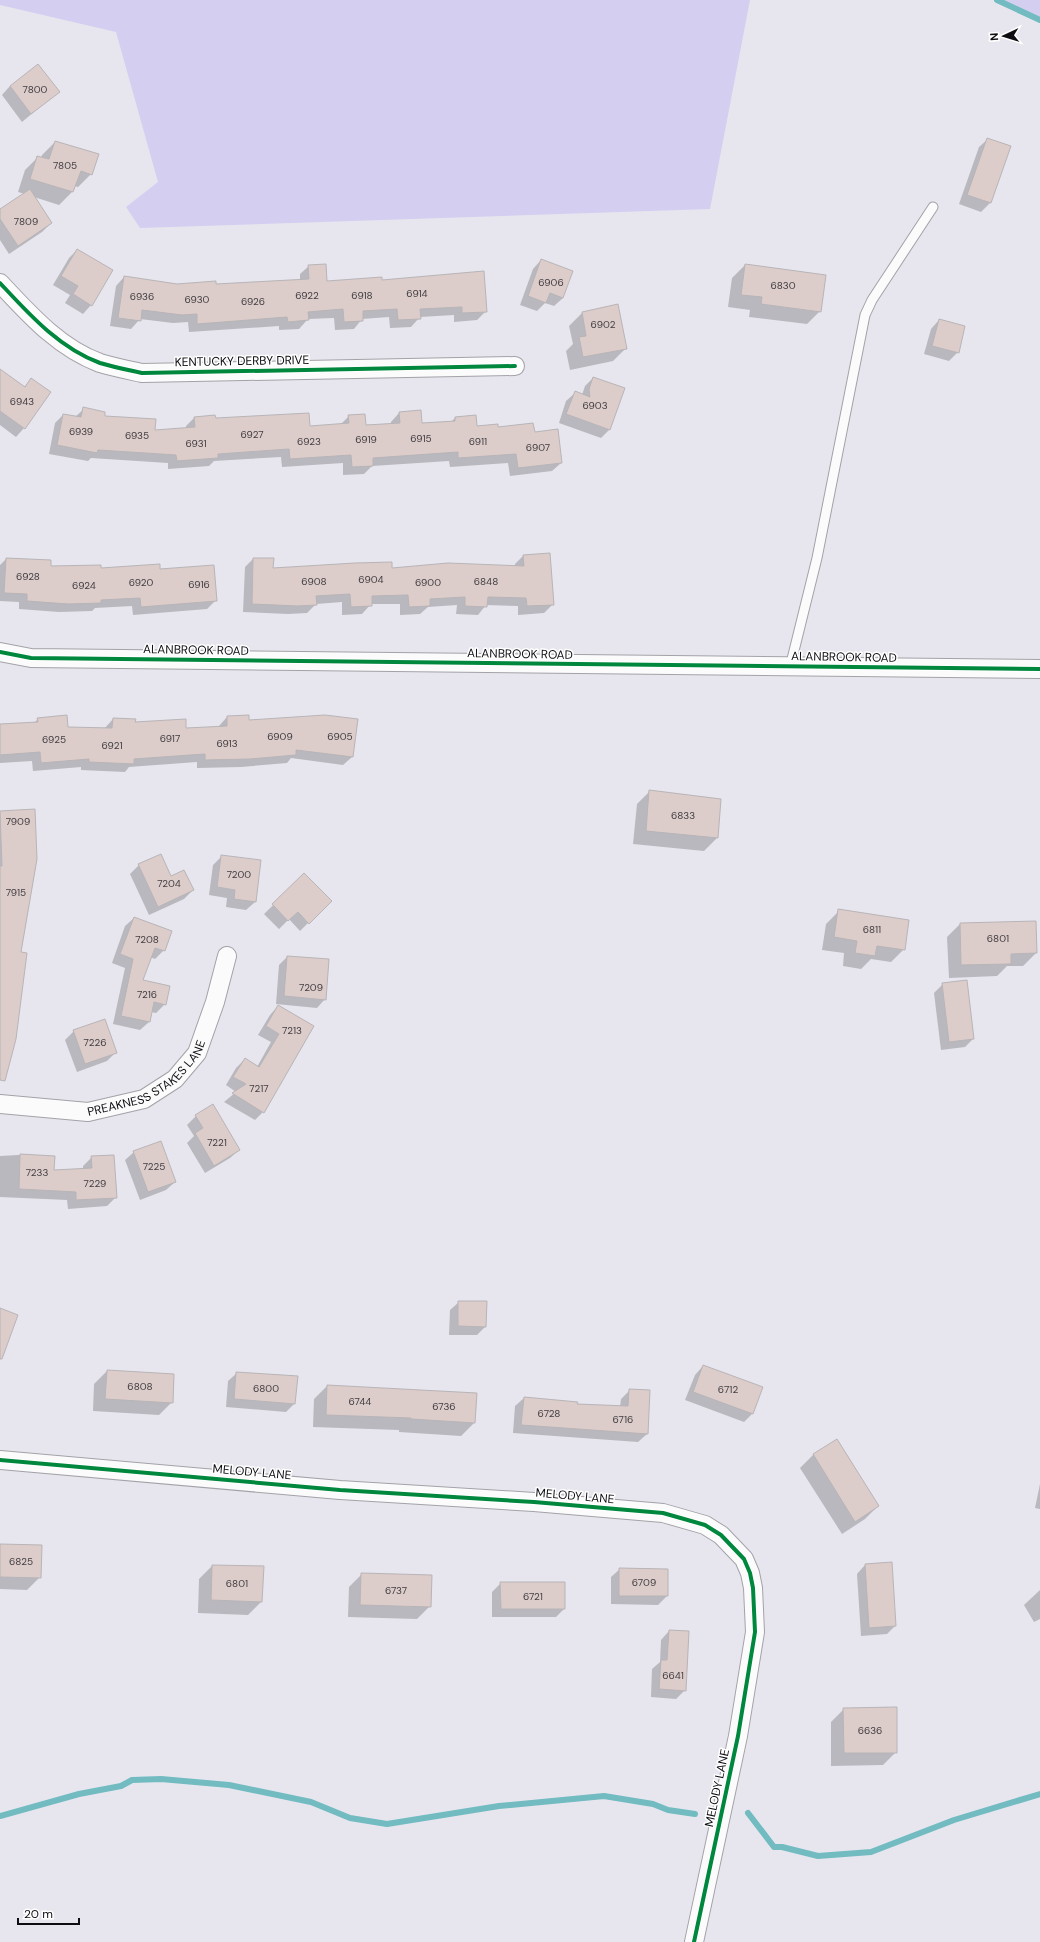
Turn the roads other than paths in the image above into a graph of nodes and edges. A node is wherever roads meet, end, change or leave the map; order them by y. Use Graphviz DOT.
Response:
graph roads {
  1 [pos="933,207"];
  2 [pos="0,283"];
  3 [pos="514,366"];
  4 [pos="0,652"];
  5 [pos="790,667"];
  6 [pos="1040,669"];
  7 [pos="227,956"];
  8 [pos="0,1104"];
  9 [pos="0,1460"];
  10 [pos="694,1942"];
  1 -- 5 [label="lane"];
  2 -- 3 [label="street, KENTUCKY DERBY DRIVE"];
  4 -- 5 [label="street, ALANBROOK ROAD"];
  5 -- 6 [label="street, ALANBROOK ROAD"];
  7 -- 8 [label="street, PREAKNESS STAKES LANE"];
  9 -- 10 [label="street, MELODY LANE"];
}
